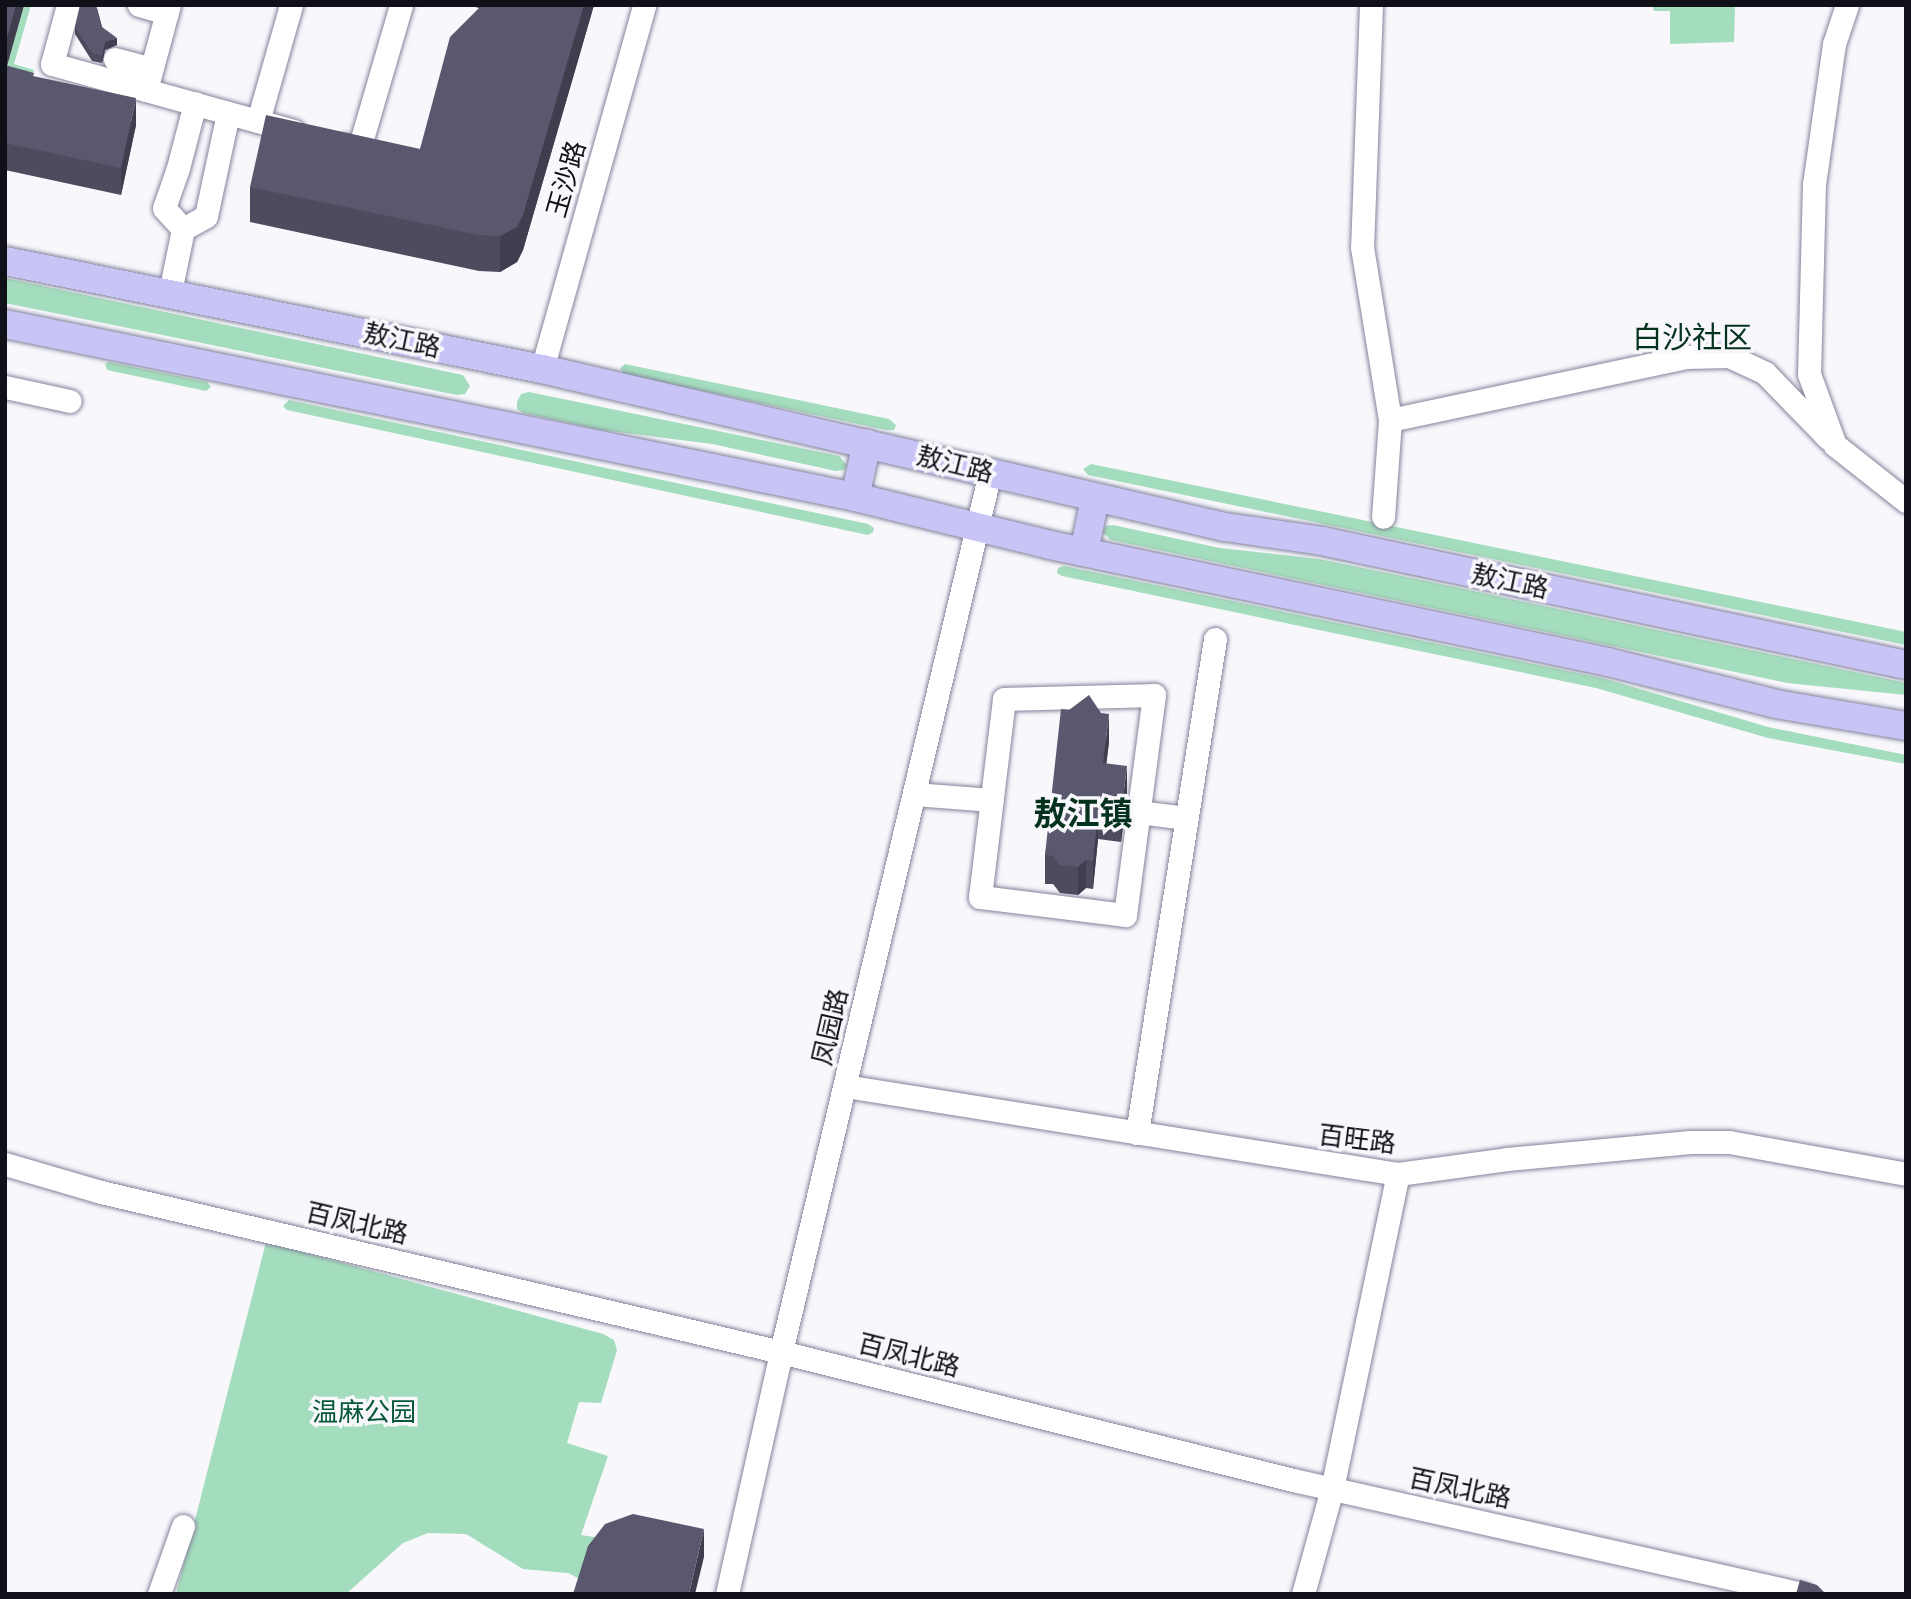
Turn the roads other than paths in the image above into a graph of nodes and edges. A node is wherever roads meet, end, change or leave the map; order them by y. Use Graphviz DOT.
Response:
graph roads {
  1 [pos="68,5"];
  2 [pos="139,5"];
  3 [pos="291,5"];
  4 [pos="401,5"];
  5 [pos="645,5"];
  6 [pos="1371,5"];
  7 [pos="1847,5"];
  8 [pos="168,9"];
  9 [pos="115,59"];
  10 [pos="149,80"];
  11 [pos="195,103"];
  12 [pos="228,113"];
  13 [pos="258,121"];
  14 [pos="183,229"];
  15 [pos="5,261"];
  16 [pos="170,292"];
  17 [pos="5,324"];
  18 [pos="542,369"];
  19 [pos="5,387"];
  20 [pos="70,401"];
  21 [pos="1390,420"];
  22 [pos="867,443"];
  23 [pos="1835,445"];
  24 [pos="990,473"];
  25 [pos="855,497"];
  26 [pos="1095,499"];
  27 [pos="1906,501"];
  28 [pos="1384,517"];
  29 [pos="977,526"];
  30 [pos="1084,552"];
  31 [pos="1215,639"];
  32 [pos="1906,664"];
  33 [pos="1906,726"];
  34 [pos="914,794"];
  35 [pos="992,800"];
  36 [pos="1138,812"];
  37 [pos="1187,818"];
  38 [pos="845,1086"];
  39 [pos="1137,1133"];
  40 [pos="5,1164"];
  41 [pos="1398,1174"];
  42 [pos="1906,1174"];
  43 [pos="781,1352"];
  44 [pos="1332,1489"];
  45 [pos="183,1526"];
  46 [pos="1795,1593"];
  47 [pos="159,1594"];
  48 [pos="727,1594"];
  49 [pos="1303,1594"];
  1 -- 10 [label="street"];
  2 -- 8 [label="street"];
  3 -- 13 [label="street"];
  4 -- 13 [label="street"];
  5 -- 18 [label="street, 玉沙路"];
  6 -- 21 [label="street"];
  7 -- 23 [label="street"];
  8 -- 10 [label="street"];
  9 -- 10 [label="street"];
  10 -- 11 [label="street"];
  11 -- 12 [label="street"];
  11 -- 14 [label="street"];
  12 -- 13 [label="street"];
  12 -- 14 [label="street"];
  14 -- 16 [label="street"];
  15 -- 16 [label="main road, 敖江路"];
  16 -- 18 [label="main road, 敖江路"];
  17 -- 25 [label="main road, 敖江路"];
  18 -- 22 [label="main road, 敖江路"];
  19 -- 20 [label="street"];
  21 -- 23 [label="street"];
  21 -- 28 [label="street"];
  22 -- 24 [label="main road, 敖江路"];
  22 -- 25 [label="main road"];
  23 -- 27 [label="street"];
  24 -- 26 [label="main road, 敖江路"];
  24 -- 29 [label="street, 凤园路"];
  25 -- 29 [label="main road, 敖江路"];
  26 -- 30 [label="main road"];
  26 -- 32 [label="main road, 敖江路"];
  29 -- 30 [label="main road, 敖江路"];
  29 -- 34 [label="street, 凤园路"];
  30 -- 33 [label="main road, 敖江路"];
  31 -- 37 [label="street"];
  34 -- 35 [label="street"];
  34 -- 38 [label="street, 凤园路"];
  35 -- 36 [label="street"];
  35 -- 36 [label="street"];
  36 -- 37 [label="street"];
  37 -- 39 [label="street"];
  38 -- 39 [label="street, 百旺路"];
  38 -- 43 [label="street, 凤园路"];
  39 -- 41 [label="street, 百旺路"];
  40 -- 43 [label="street, 百凤北路"];
  41 -- 42 [label="street, 百旺路"];
  41 -- 44 [label="street"];
  43 -- 44 [label="street, 百凤北路"];
  43 -- 48 [label="street, 凤园路"];
  44 -- 46 [label="street, 百凤北路"];
  44 -- 49 [label="street"];
  45 -- 47 [label="street"];
}
